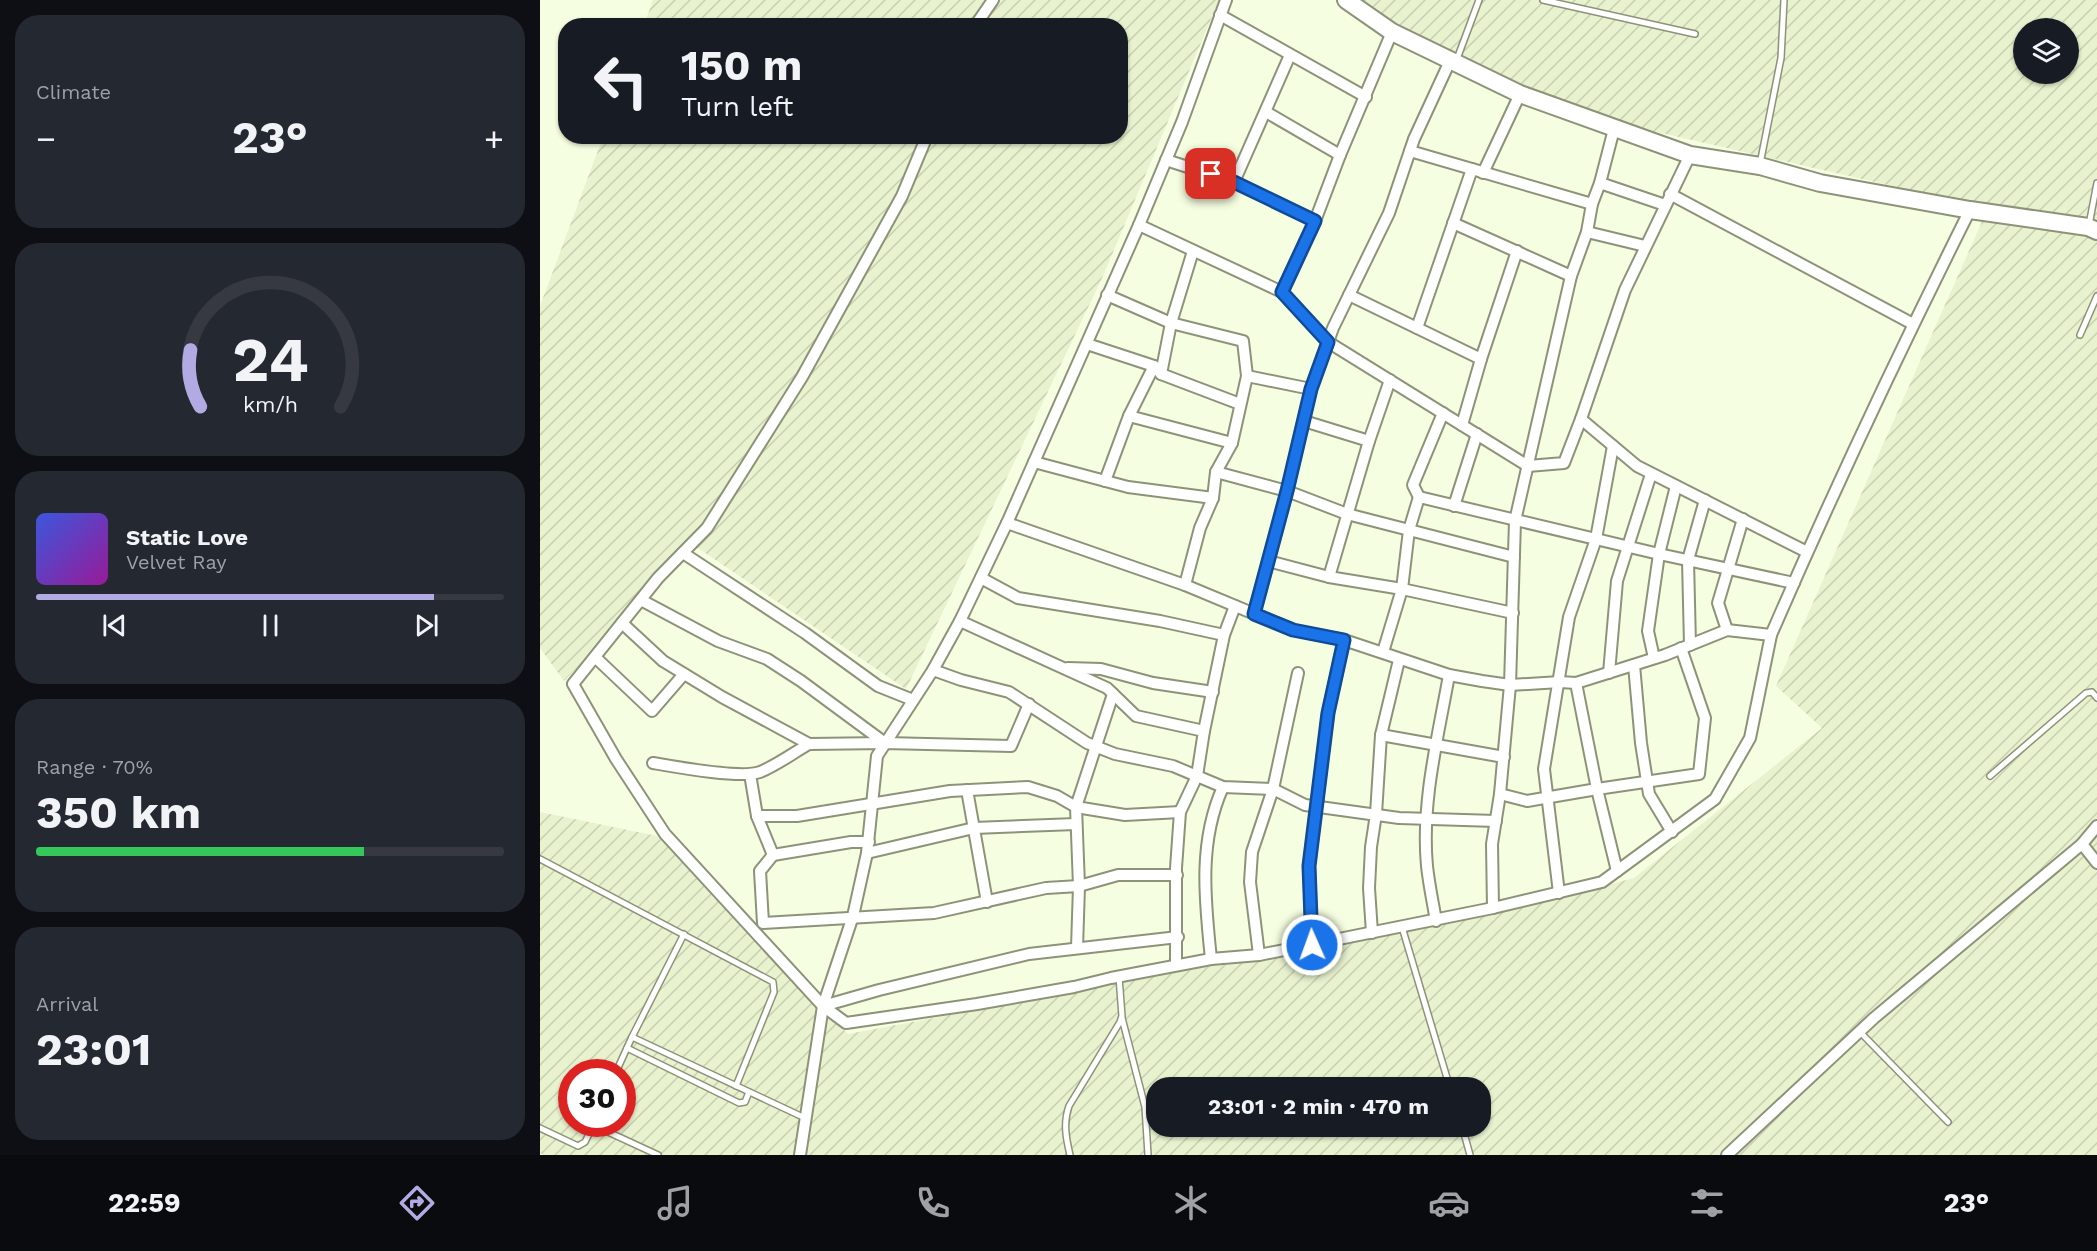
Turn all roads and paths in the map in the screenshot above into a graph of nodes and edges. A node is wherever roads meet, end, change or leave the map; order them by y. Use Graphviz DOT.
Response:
graph roads {
  1 [pos="993,0"];
  2 [pos="1226,0"];
  3 [pos="1346,0"];
  4 [pos="1479,0"];
  5 [pos="1543,0"];
  6 [pos="1784,0"];
  7 [pos="1220,15"];
  8 [pos="981,18"];
  9 [pos="1392,32"];
  10 [pos="1695,34"];
  11 [pos="1290,55"];
  12 [pos="1453,62"];
  13 [pos="1520,94"];
  14 [pos="1366,97"];
  15 [pos="1266,112"];
  16 [pos="1614,129"];
  17 [pos="924,144"];
  18 [pos="1410,151"];
  19 [pos="1340,155"];
  20 [pos="1690,155"];
  21 [pos="1166,160"];
  22 [pos="1760,166"];
  23 [pos="1472,169"];
  24 [pos="1483,173"];
  25 [pos="1234,182"];
  26 [pos="1600,183"];
  27 [pos="2097,183"];
  28 [pos="1670,194"];
  29 [pos="1592,204"];
  30 [pos="1665,205"];
  31 [pos="1970,210"];
  32 [pos="1315,221"];
  33 [pos="1453,223"];
  34 [pos="1139,225"];
  35 [pos="2093,229"];
  36 [pos="1587,232"];
  37 [pos="1646,246"];
  38 [pos="1193,251"];
  39 [pos="1516,251"];
  40 [pos="1571,276"];
  41 [pos="1282,292"];
  42 [pos="1107,295"];
  43 [pos="1349,295"];
  44 [pos="2097,296"];
  45 [pos="1171,323"];
  46 [pos="1913,324"];
  47 [pos="1417,328"];
  48 [pos="2080,335"];
  49 [pos="1328,342"];
  50 [pos="1087,344"];
  51 [pos="1481,359"];
  52 [pos="1157,370"];
  53 [pos="1247,376"];
  54 [pos="1390,380"];
  55 [pos="1311,389"];
  56 [pos="1240,404"];
  57 [pos="1443,413"];
  58 [pos="1129,416"];
  59 [pos="1581,419"];
  60 [pos="1304,422"];
  61 [pos="1462,425"];
  62 [pos="1477,434"];
  63 [pos="1369,441"];
  64 [pos="1232,443"];
  65 [pos="1612,446"];
  66 [pos="1034,462"];
  67 [pos="1528,466"];
  68 [pos="1216,472"];
  69 [pos="1652,474"];
  70 [pos="1105,481"];
  71 [pos="1676,486"];
  72 [pos="1287,491"];
  73 [pos="1419,497"];
  74 [pos="1213,498"];
  75 [pos="1705,500"];
  76 [pos="1455,506"];
  77 [pos="1347,514"];
  78 [pos="1743,519"];
  79 [pos="1515,521"];
  80 [pos="1007,522"];
  81 [pos="1409,530"];
  82 [pos="1596,539"];
  83 [pos="1628,546"];
  84 [pos="1807,552"];
  85 [pos="683,553"];
  86 [pos="1659,554"];
  87 [pos="1514,557"];
  88 [pos="1688,560"];
  89 [pos="1268,561"];
  90 [pos="1728,570"];
  91 [pos="1329,577"];
  92 [pos="981,578"];
  93 [pos="1794,583"];
  94 [pos="1185,585"];
  95 [pos="1401,589"];
  96 [pos="641,600"];
  97 [pos="1235,606"];
  98 [pos="1512,613"];
  99 [pos="1254,614"];
  100 [pos="960,621"];
  101 [pos="622,623"];
  102 [pos="1727,630"];
  103 [pos="1224,635"];
  104 [pos="1771,635"];
  105 [pos="1344,640"];
  106 [pos="1685,647"];
  107 [pos="1383,652"];
  108 [pos="595,657"];
  109 [pos="1654,658"];
  110 [pos="1400,660"];
  111 [pos="1634,665"];
  112 [pos="1061,668"];
  113 [pos="933,670"];
  114 [pos="1298,673"];
  115 [pos="1609,673"];
  116 [pos="684,674"];
  117 [pos="1449,675"];
  118 [pos="1560,682"];
  119 [pos="1576,683"];
  120 [pos="1510,685"];
  121 [pos="1213,692"];
  122 [pos="1113,694"];
  123 [pos="2097,698"];
  124 [pos="913,700"];
  125 [pos="1029,704"];
  126 [pos="1204,730"];
  127 [pos="1381,735"];
  128 [pos="885,743"];
  129 [pos="809,744"];
  130 [pos="1095,746"];
  131 [pos="1437,746"];
  132 [pos="1504,757"];
  133 [pos="653,764"];
  134 [pos="750,774"];
  135 [pos="1197,776"];
  136 [pos="1990,776"];
  137 [pos="1648,782"];
  138 [pos="1223,787"];
  139 [pos="1273,789"];
  140 [pos="1597,789"];
  141 [pos="967,790"];
  142 [pos="1500,794"];
  143 [pos="1547,798"];
  144 [pos="871,804"];
  145 [pos="1076,807"];
  146 [pos="1318,807"];
  147 [pos="1180,812"];
  148 [pos="1376,814"];
  149 [pos="757,816"];
  150 [pos="1427,819"];
  151 [pos="1496,821"];
  152 [pos="1076,824"];
  153 [pos="2097,826"];
  154 [pos="974,828"];
  155 [pos="1672,832"];
  156 [pos="869,842"];
  157 [pos="2082,844"];
  158 [pos="867,853"];
  159 [pos="773,855"];
  160 [pos="540,859"];
  161 [pos="2097,863"];
  162 [pos="1617,871"];
  163 [pos="1177,875"];
  164 [pos="1079,886"];
  165 [pos="1559,893"];
  166 [pos="987,902"];
  167 [pos="1493,908"];
  168 [pos="853,916"];
  169 [pos="1436,921"];
  170 [pos="1402,927"];
  171 [pos="1372,933"];
  172 [pos="684,934"];
  173 [pos="1178,937"];
  174 [pos="1312,945"];
  175 [pos="1077,948"];
  176 [pos="1259,955"];
  177 [pos="1211,959"];
  178 [pos="1176,965"];
  179 [pos="1119,977"];
  180 [pos="823,1006"];
  181 [pos="1122,1016"];
  182 [pos="1859,1031"];
  183 [pos="632,1037"];
  184 [pos="627,1048"];
  185 [pos="622,1059"];
  186 [pos="1447,1077"];
  187 [pos="736,1086"];
  188 [pos="749,1092"];
  189 [pos="805,1118"];
  190 [pos="1948,1122"];
  191 [pos="540,1128"];
  192 [pos="558,1137"];
  193 [pos="559,1137"];
  194 [pos="587,1137"];
  195 [pos="620,1137"];
  196 [pos="1465,1137"];
  197 [pos="658,1155"];
  198 [pos="800,1155"];
  199 [pos="1070,1155"];
  200 [pos="1148,1155"];
  201 [pos="1470,1155"];
  202 [pos="1727,1155"];
  1 -- 8 [label="street"];
  2 -- 7 [label="street"];
  3 -- 9 [label="main road"];
  4 -- 12 [label="lane"];
  5 -- 10 [label="lane"];
  6 -- 22 [label="lane"];
  7 -- 11 [label="street"];
  7 -- 21 [label="street"];
  9 -- 12 [label="main road"];
  9 -- 14 [label="street"];
  11 -- 14 [label="street"];
  11 -- 15 [label="street"];
  12 -- 13 [label="main road"];
  12 -- 18 [label="street"];
  13 -- 16 [label="main road"];
  13 -- 24 [label="street"];
  14 -- 19 [label="street"];
  15 -- 19 [label="street"];
  15 -- 25 [label="street"];
  16 -- 20 [label="main road"];
  16 -- 26 [label="street"];
  17 -- 85 [label="street"];
  18 -- 23 [label="street"];
  18 -- 43 [label="street"];
  19 -- 32 [label="street"];
  20 -- 22 [label="main road"];
  20 -- 28 [label="street"];
  21 -- 25 [label="street"];
  21 -- 34 [label="street"];
  22 -- 31 [label="main road"];
  23 -- 24 [label="street"];
  23 -- 33 [label="street"];
  24 -- 29 [label="street"];
  25 -- 32 [label="street"];
  26 -- 29 [label="street"];
  26 -- 30 [label="street"];
  27 -- 35 [label="lane"];
  28 -- 30 [label="street"];
  28 -- 46 [label="street"];
  29 -- 36 [label="street"];
  30 -- 37 [label="street"];
  31 -- 35 [label="main road"];
  31 -- 46 [label="street"];
  32 -- 41 [label="street"];
  33 -- 39 [label="street"];
  33 -- 47 [label="street"];
  34 -- 38 [label="street"];
  34 -- 42 [label="street"];
  36 -- 37 [label="street"];
  36 -- 40 [label="street"];
  37 -- 59 [label="street"];
  38 -- 41 [label="street"];
  38 -- 45 [label="street"];
  39 -- 40 [label="street"];
  39 -- 51 [label="street"];
  40 -- 67 [label="street"];
  41 -- 49 [label="street"];
  42 -- 45 [label="street"];
  42 -- 50 [label="street"];
  43 -- 47 [label="street"];
  43 -- 49 [label="street"];
  44 -- 48 [label="lane"];
  45 -- 52 [label="street"];
  45 -- 53 [label="street"];
  46 -- 84 [label="street"];
  47 -- 51 [label="street"];
  49 -- 54 [label="street"];
  49 -- 55 [label="street"];
  50 -- 52 [label="street"];
  50 -- 66 [label="street"];
  51 -- 61 [label="street"];
  52 -- 56 [label="street"];
  52 -- 58 [label="street"];
  53 -- 55 [label="street"];
  53 -- 56 [label="street"];
  54 -- 57 [label="street"];
  54 -- 63 [label="street"];
  55 -- 60 [label="street"];
  56 -- 64 [label="street"];
  57 -- 61 [label="street"];
  57 -- 73 [label="street"];
  58 -- 64 [label="street"];
  58 -- 70 [label="street"];
  59 -- 65 [label="street"];
  59 -- 67 [label="street"];
  60 -- 63 [label="street"];
  60 -- 72 [label="street"];
  61 -- 62 [label="street"];
  62 -- 67 [label="street"];
  62 -- 76 [label="street"];
  63 -- 77 [label="street"];
  64 -- 68 [label="street"];
  65 -- 69 [label="street"];
  65 -- 82 [label="street"];
  66 -- 70 [label="street"];
  66 -- 80 [label="street"];
  67 -- 79 [label="street"];
  68 -- 72 [label="street"];
  68 -- 74 [label="street"];
  69 -- 71 [label="street"];
  69 -- 83 [label="street"];
  70 -- 74 [label="street"];
  71 -- 75 [label="street"];
  71 -- 86 [label="street"];
  72 -- 77 [label="street"];
  72 -- 89 [label="street"];
  73 -- 76 [label="street"];
  73 -- 81 [label="street"];
  74 -- 94 [label="street"];
  75 -- 78 [label="street"];
  75 -- 88 [label="street"];
  76 -- 79 [label="street"];
  77 -- 81 [label="street"];
  77 -- 91 [label="street"];
  78 -- 84 [label="street"];
  78 -- 90 [label="street"];
  79 -- 82 [label="street"];
  79 -- 87 [label="street"];
  80 -- 92 [label="street"];
  80 -- 94 [label="street"];
  81 -- 87 [label="street"];
  81 -- 95 [label="street"];
  82 -- 83 [label="street"];
  82 -- 118 [label="street"];
  83 -- 86 [label="street"];
  83 -- 115 [label="street"];
  84 -- 93 [label="street"];
  85 -- 96 [label="street"];
  85 -- 124 [label="street"];
  86 -- 88 [label="street"];
  86 -- 109 [label="street"];
  87 -- 98 [label="street"];
  88 -- 90 [label="street"];
  88 -- 106 [label="street"];
  89 -- 91 [label="street"];
  89 -- 99 [label="street"];
  90 -- 93 [label="street"];
  90 -- 102 [label="street"];
  91 -- 95 [label="street"];
  92 -- 100 [label="street"];
  92 -- 103 [label="street"];
  93 -- 104 [label="street"];
  94 -- 97 [label="street"];
  95 -- 98 [label="street"];
  95 -- 107 [label="street"];
  96 -- 101 [label="street"];
  96 -- 128 [label="street"];
  97 -- 99 [label="street"];
  97 -- 103 [label="street"];
  98 -- 120 [label="street"];
  99 -- 105 [label="street"];
  100 -- 112 [label="street"];
  100 -- 113 [label="street"];
  101 -- 108 [label="street"];
  101 -- 116 [label="street"];
  102 -- 104 [label="street"];
  102 -- 106 [label="street"];
  103 -- 121 [label="street"];
  104 -- 155 [label="street"];
  105 -- 107 [label="street"];
  105 -- 146 [label="street"];
  106 -- 109 [label="street"];
  106 -- 137 [label="street"];
  107 -- 110 [label="street"];
  108 -- 116 [label="street"];
  108 -- 180 [label="street"];
  109 -- 111 [label="street"];
  110 -- 117 [label="street"];
  110 -- 127 [label="street"];
  111 -- 115 [label="street"];
  111 -- 137 [label="street"];
  112 -- 121 [label="street"];
  112 -- 122 [label="street"];
  113 -- 124 [label="street"];
  113 -- 125 [label="street"];
  114 -- 139 [label="street"];
  115 -- 119 [label="street"];
  116 -- 129 [label="street"];
  117 -- 120 [label="street"];
  117 -- 131 [label="street"];
  118 -- 119 [label="street"];
  118 -- 120 [label="street"];
  118 -- 143 [label="street"];
  119 -- 140 [label="street"];
  120 -- 132 [label="street"];
  121 -- 126 [label="street"];
  122 -- 126 [label="street"];
  122 -- 130 [label="street"];
  123 -- 136 [label="lane"];
  124 -- 128 [label="street"];
  125 -- 128 [label="street"];
  125 -- 130 [label="street"];
  126 -- 135 [label="street"];
  127 -- 131 [label="street"];
  127 -- 148 [label="street"];
  128 -- 129 [label="street"];
  128 -- 144 [label="street"];
  129 -- 134 [label="street"];
  130 -- 135 [label="street"];
  130 -- 145 [label="street"];
  131 -- 132 [label="street"];
  131 -- 150 [label="street"];
  132 -- 142 [label="street"];
  133 -- 134 [label="street"];
  134 -- 149 [label="street"];
  135 -- 138 [label="street"];
  135 -- 147 [label="street"];
  137 -- 140 [label="street"];
  137 -- 155 [label="street"];
  138 -- 139 [label="street"];
  138 -- 177 [label="street"];
  139 -- 146 [label="street"];
  139 -- 176 [label="street"];
  140 -- 143 [label="street"];
  140 -- 162 [label="street"];
  141 -- 144 [label="street"];
  141 -- 145 [label="street"];
  141 -- 154 [label="street"];
  142 -- 143 [label="street"];
  142 -- 151 [label="street"];
  143 -- 165 [label="street"];
  144 -- 149 [label="street"];
  144 -- 156 [label="street"];
  145 -- 147 [label="street"];
  145 -- 152 [label="street"];
  146 -- 148 [label="street"];
  146 -- 174 [label="street"];
  147 -- 163 [label="street"];
  148 -- 150 [label="street"];
  148 -- 171 [label="street"];
  149 -- 159 [label="street"];
  150 -- 151 [label="street"];
  150 -- 169 [label="street"];
  151 -- 167 [label="street"];
  152 -- 154 [label="street"];
  152 -- 164 [label="street"];
  153 -- 157 [label="street"];
  154 -- 158 [label="street"];
  154 -- 166 [label="street"];
  155 -- 162 [label="street"];
  156 -- 158 [label="street"];
  156 -- 159 [label="street"];
  157 -- 161 [label="street"];
  157 -- 182 [label="street"];
  158 -- 168 [label="street"];
  159 -- 168 [label="street"];
  160 -- 172 [label="lane"];
  162 -- 165 [label="street"];
  163 -- 164 [label="street"];
  163 -- 173 [label="street"];
  164 -- 166 [label="street"];
  164 -- 175 [label="street"];
  165 -- 167 [label="street"];
  166 -- 168 [label="street"];
  167 -- 169 [label="street"];
  168 -- 180 [label="street"];
  169 -- 170 [label="street"];
  170 -- 171 [label="street"];
  170 -- 186 [label="lane"];
  171 -- 174 [label="street"];
  172 -- 183 [label="lane"];
  172 -- 187 [label="lane"];
  173 -- 175 [label="street"];
  173 -- 178 [label="street"];
  174 -- 176 [label="street"];
  175 -- 180 [label="street"];
  176 -- 177 [label="street"];
  177 -- 178 [label="street"];
  178 -- 179 [label="street"];
  179 -- 180 [label="street"];
  179 -- 181 [label="lane"];
  180 -- 189 [label="street"];
  181 -- 199 [label="lane"];
  181 -- 200 [label="lane"];
  182 -- 190 [label="lane"];
  182 -- 202 [label="street"];
  183 -- 184 [label="lane"];
  183 -- 187 [label="lane"];
  184 -- 185 [label="lane"];
  184 -- 188 [label="lane"];
  187 -- 188 [label="lane"];
  188 -- 189 [label="lane"];
  189 -- 198 [label="street"];
  191 -- 192 [label="lane"];
  193 -- 194 [label="lane"];
  195 -- 197 [label="lane"];
  196 -- 201 [label="lane"];
}
